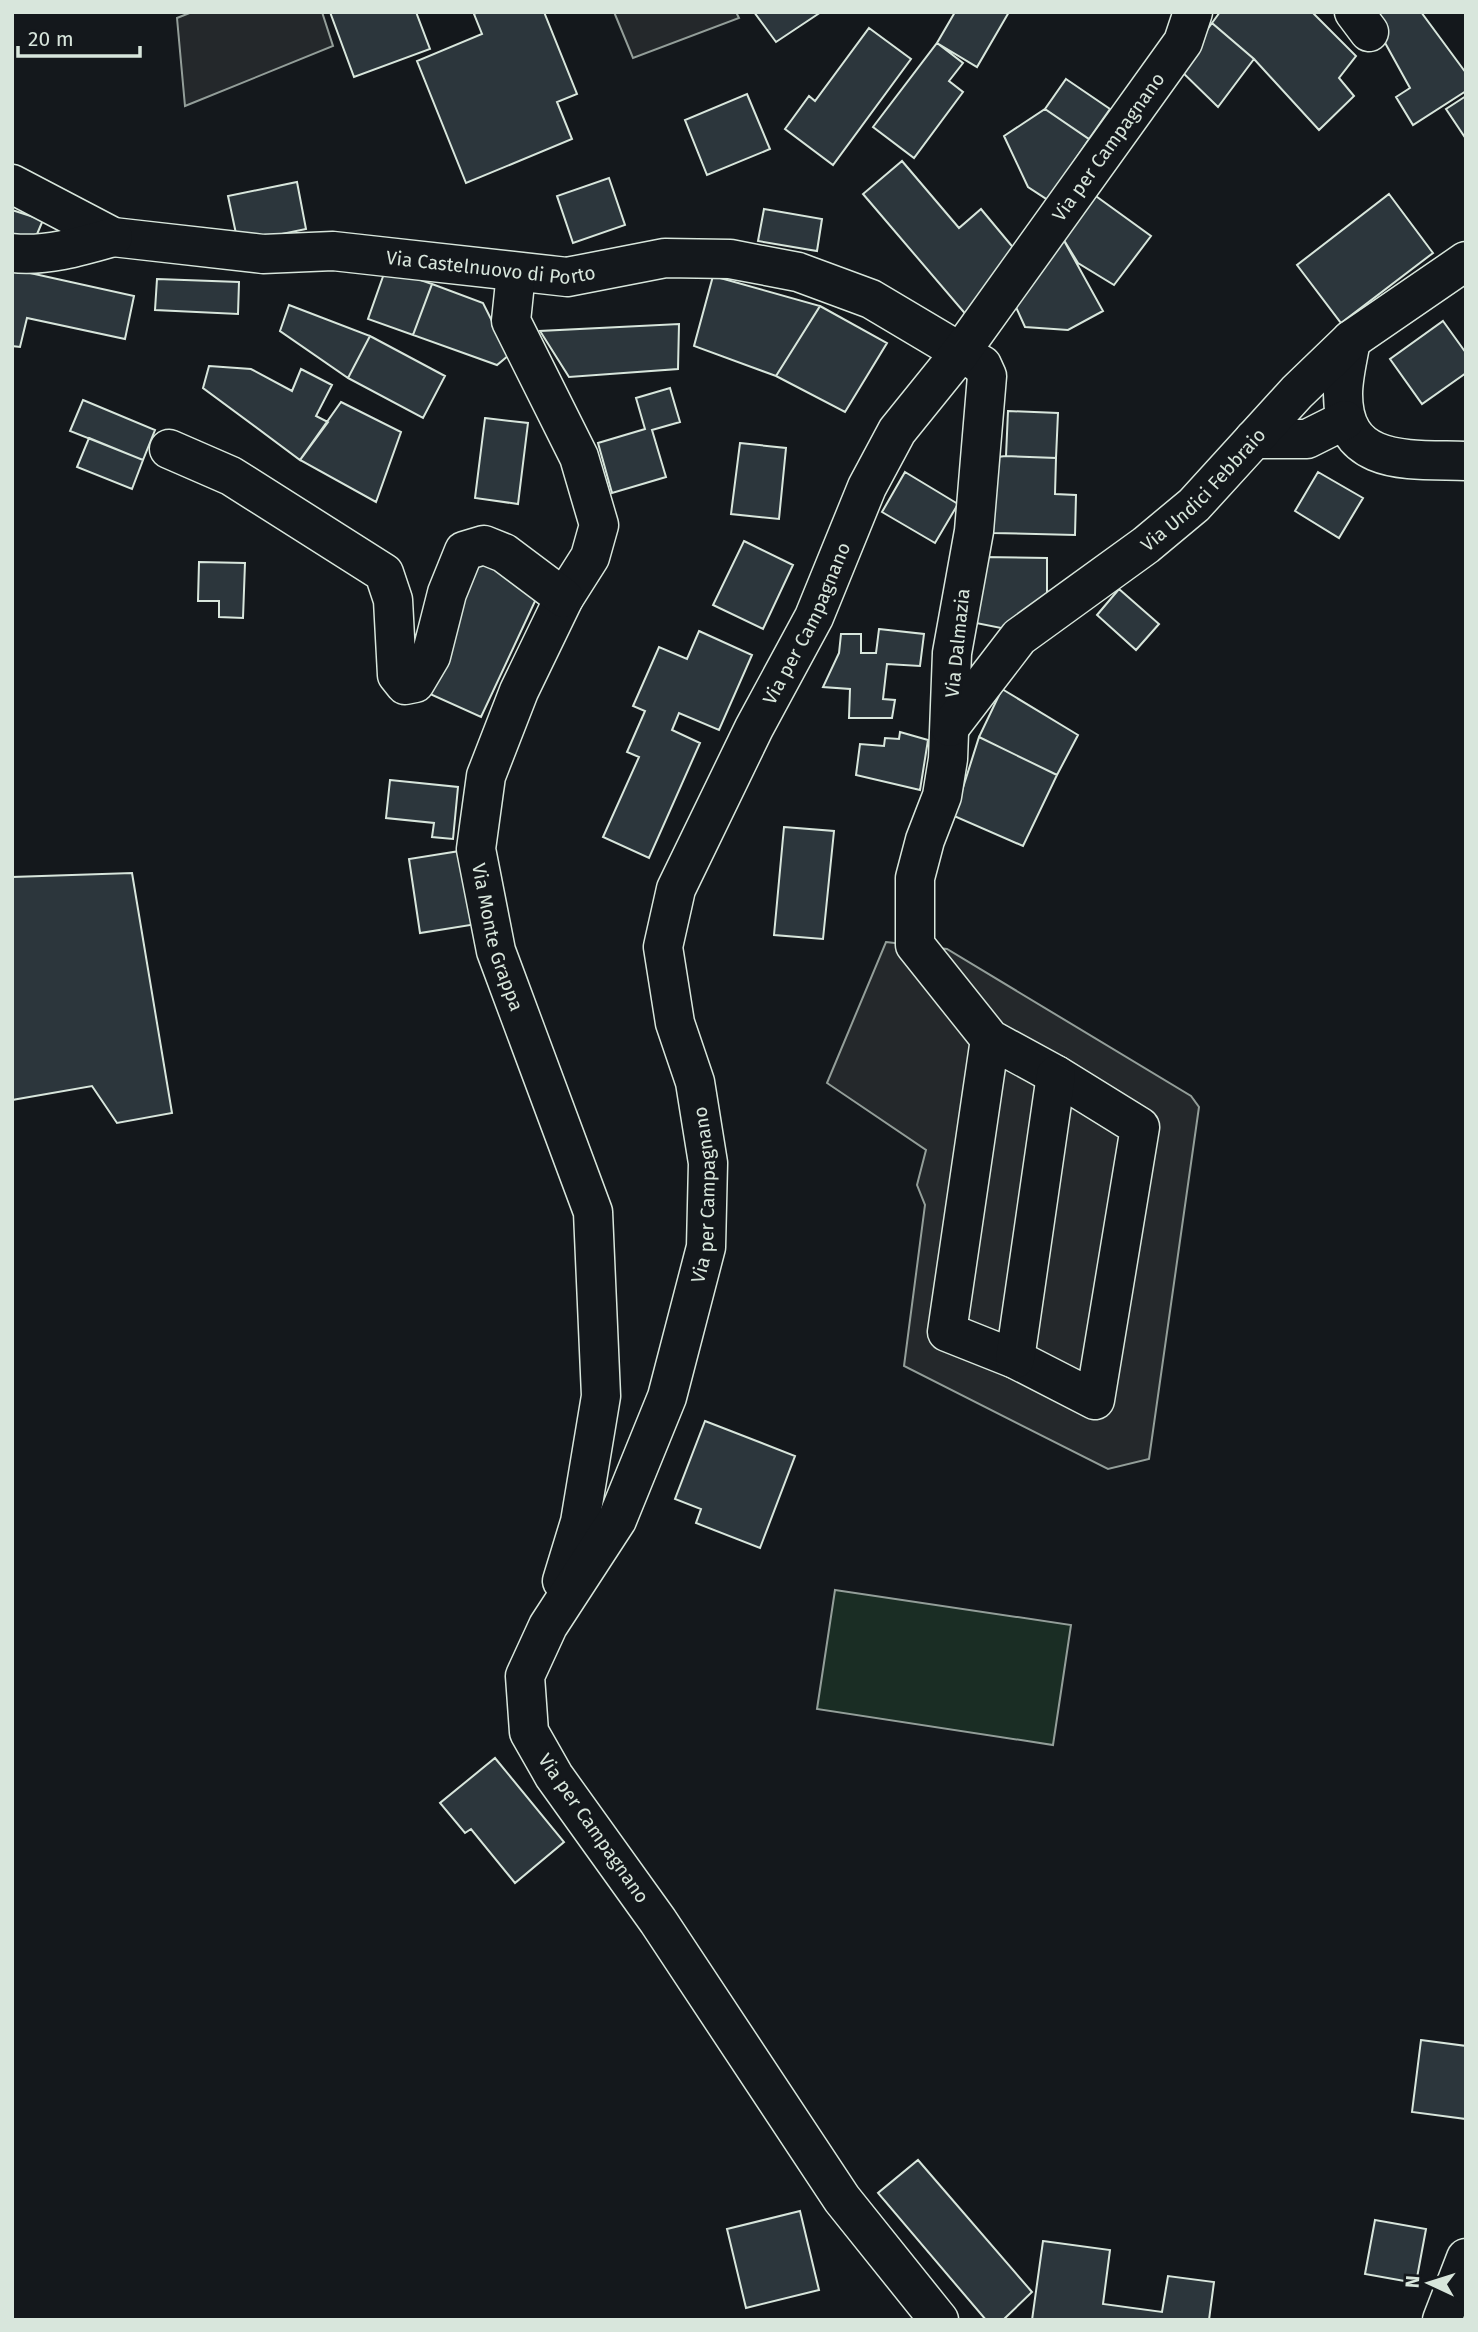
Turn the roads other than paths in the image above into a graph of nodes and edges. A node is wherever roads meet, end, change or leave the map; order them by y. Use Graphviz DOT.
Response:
graph roads {
  1 [pos="1193,12"];
  2 [pos="12,184"];
  3 [pos="113,237"];
  4 [pos="12,253"];
  5 [pos="1466,261"];
  6 [pos="516,273"];
  7 [pos="1351,340"];
  8 [pos="960,353"];
  9 [pos="1345,420"];
  10 [pos="1254,439"];
  11 [pos="169,449"];
  12 [pos="1466,461"];
  13 [pos="564,598"];
  14 [pos="950,727"];
  15 [pos="990,1039"];
  16 [pos="1056,1075"];
  17 [pos="1015,1359"];
  18 [pos="548,1626"];
  19 [pos="1466,2258"];
  20 [pos="939,2320"];
  21 [pos="1442,2320"];
  1 -- 8 [label="street, Via per Campagnano"];
  2 -- 3 [label="street, Via Castelnuovo di Porto"];
  3 -- 4 [label="street"];
  3 -- 6 [label="street, Via Castelnuovo di Porto"];
  5 -- 7 [label="street, Via Undici Febbraio"];
  6 -- 8 [label="street, Via Castelnuovo di Porto"];
  6 -- 13 [label="street, Via Monte Grappa"];
  7 -- 9 [label="street"];
  7 -- 10 [label="street, Via Undici Febbraio"];
  8 -- 14 [label="street, Via Dalmazia"];
  8 -- 18 [label="street, Via per Campagnano"];
  9 -- 10 [label="street"];
  9 -- 12 [label="street"];
  10 -- 14 [label="street, Via Undici Febbraio"];
  11 -- 13 [label="street"];
  13 -- 18 [label="street, Via Monte Grappa"];
  14 -- 15 [label="street, Via Dalmazia"];
  15 -- 16 [label="street"];
  15 -- 17 [label="street"];
  16 -- 17 [label="street"];
  16 -- 17 [label="street"];
  18 -- 20 [label="street, Via per Campagnano"];
  19 -- 21 [label="street"];
}
